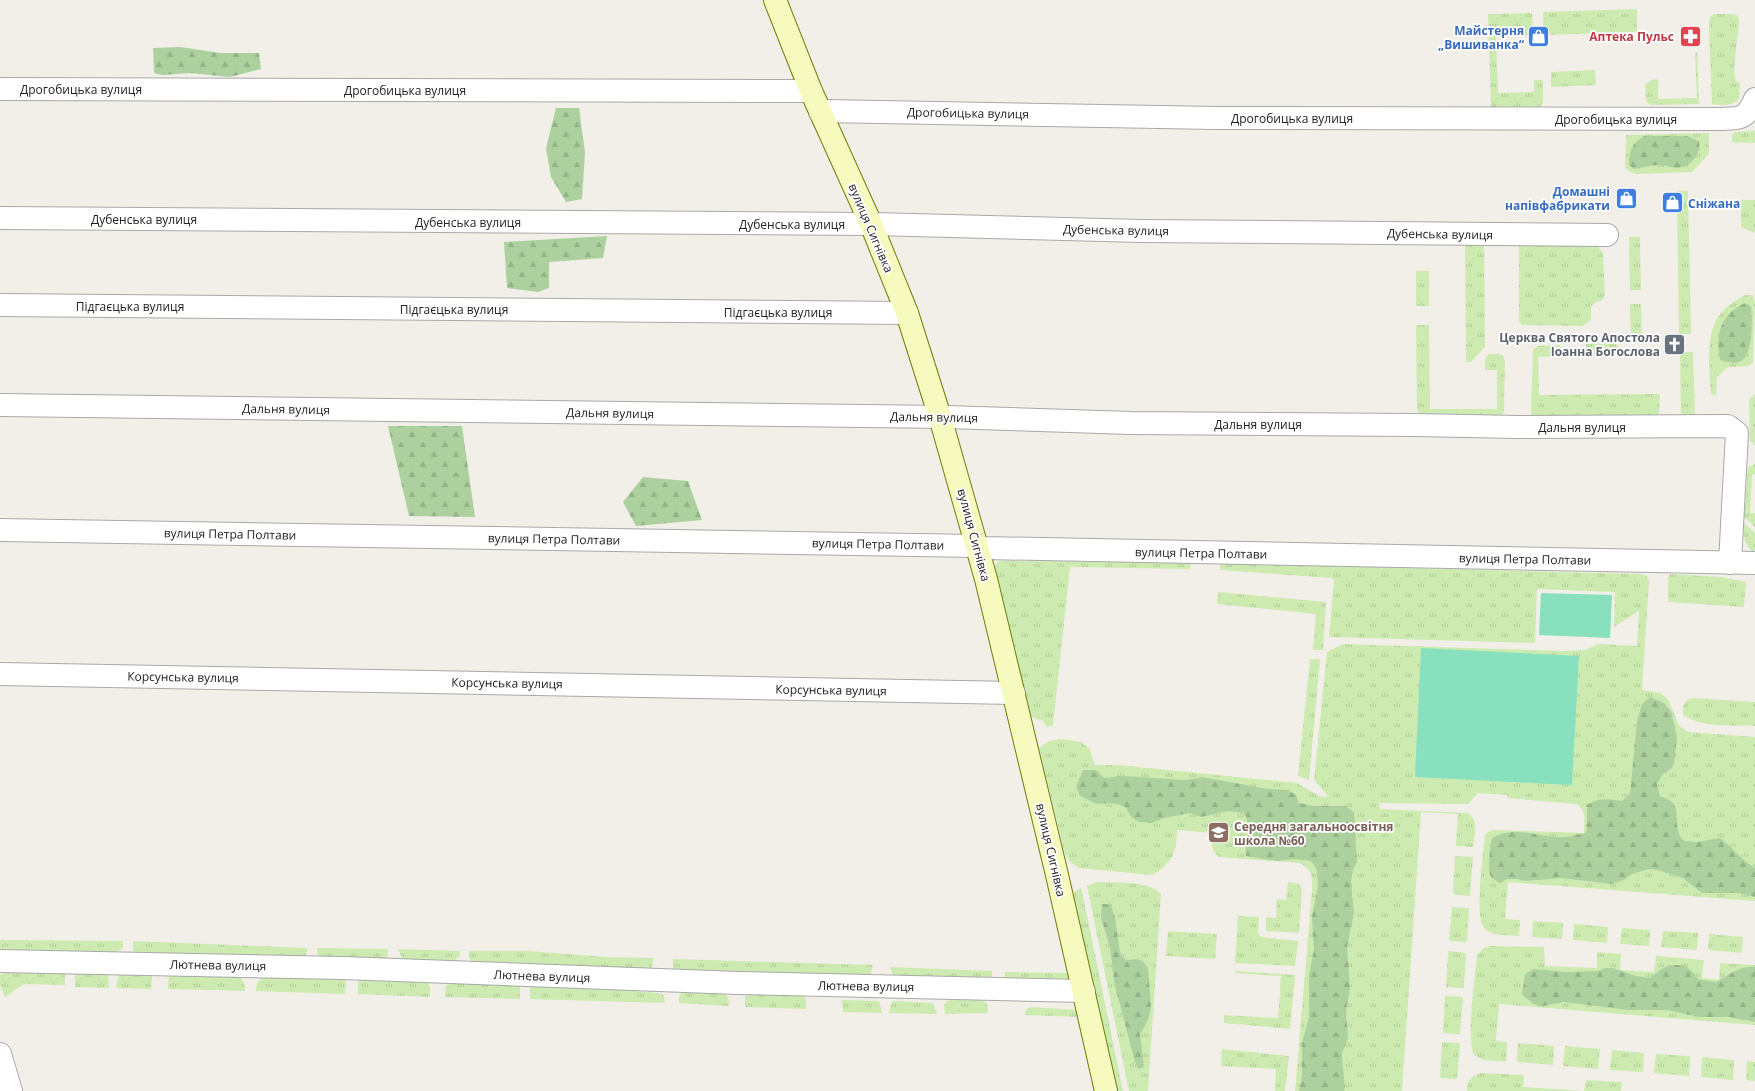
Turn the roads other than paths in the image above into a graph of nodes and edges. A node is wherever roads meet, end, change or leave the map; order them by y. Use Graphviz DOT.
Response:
graph roads {
  1 [pos="774,0"];
  2 [pos="0,89"];
  3 [pos="811,91"];
  4 [pos="1755,100"];
  5 [pos="820,112"];
  6 [pos="0,218"];
  7 [pos="871,224"];
  8 [pos="1607,235"];
  9 [pos="0,305"];
  10 [pos="907,313"];
  11 [pos="0,405"];
  12 [pos="940,417"];
  13 [pos="0,530"];
  14 [pos="978,546"];
  15 [pos="1730,562"];
  16 [pos="1755,563"];
  17 [pos="0,674"];
  18 [pos="1014,693"];
  19 [pos="0,961"];
  20 [pos="1084,991"];
  21 [pos="0,1054"];
  22 [pos="11,1091"];
  23 [pos="1106,1091"];
  1 -- 3 [label="street, вулиця Сигнівка"];
  2 -- 3 [label="street, Дрогобицька вулиця"];
  3 -- 5 [label="street, вулиця Сигнівка"];
  4 -- 5 [label="street, Дрогобицька вулиця"];
  5 -- 7 [label="street, вулиця Сигнівка"];
  6 -- 7 [label="street, Дубенська вулиця"];
  7 -- 8 [label="street, Дубенська вулиця"];
  7 -- 10 [label="street, вулиця Сигнівка"];
  9 -- 10 [label="street, Підгаєцька вулиця"];
  10 -- 12 [label="street, вулиця Сигнівка"];
  11 -- 12 [label="street, Дальня вулиця"];
  12 -- 14 [label="street, вулиця Сигнівка"];
  12 -- 15 [label="street, Дальня вулиця"];
  13 -- 14 [label="street, вулиця Петра Полтави"];
  14 -- 15 [label="street, вулиця Петра Полтави"];
  14 -- 18 [label="street, вулиця Сигнівка"];
  15 -- 16 [label="street, вулиця Петра Полтави"];
  17 -- 18 [label="street, Корсунська вулиця"];
  18 -- 20 [label="street, вулиця Сигнівка"];
  19 -- 20 [label="street, Лютнева вулиця"];
  20 -- 23 [label="street, вулиця Сигнівка"];
  21 -- 22 [label="street"];
}
